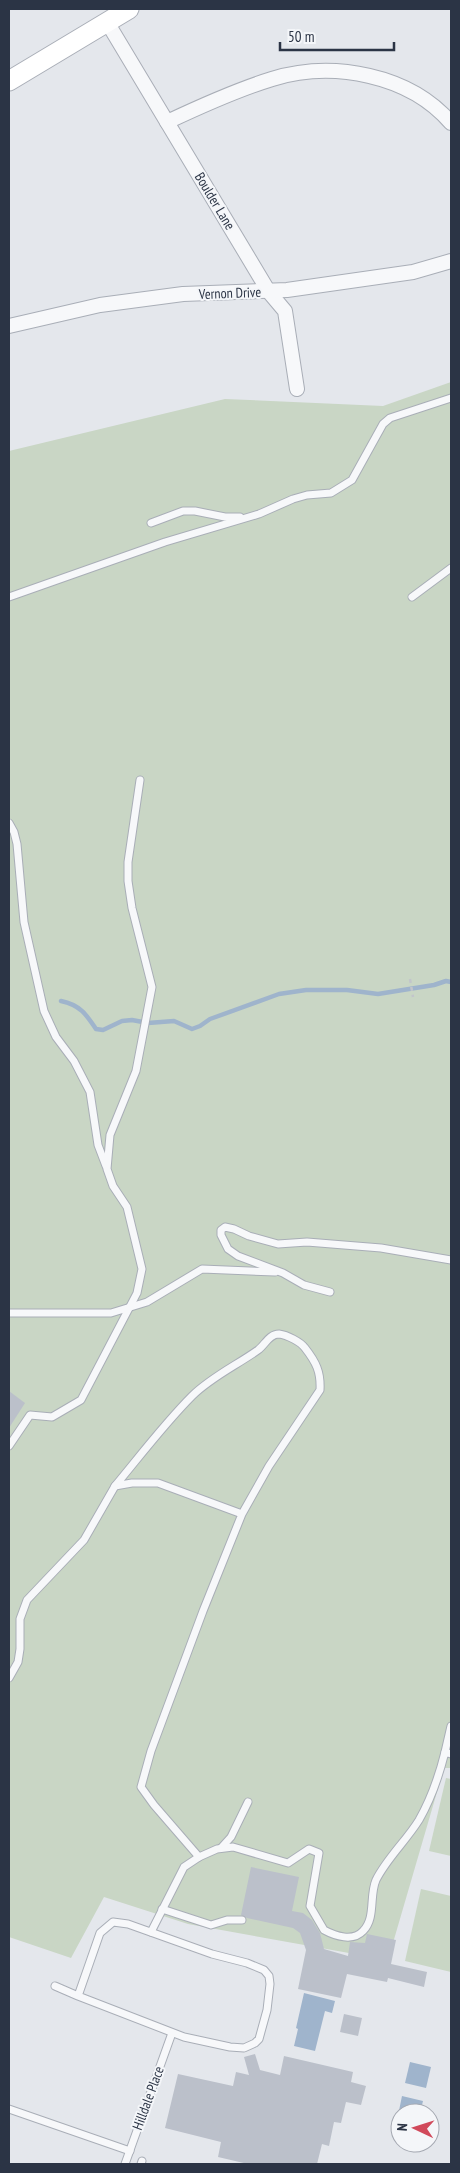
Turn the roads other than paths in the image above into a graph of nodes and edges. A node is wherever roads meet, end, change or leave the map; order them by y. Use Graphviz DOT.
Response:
graph roads {
  1 [pos="129,9"];
  2 [pos="107,22"];
  3 [pos="9,81"];
  4 [pos="166,122"];
  5 [pos="451,123"];
  6 [pos="451,261"];
  7 [pos="269,292"];
  8 [pos="9,326"];
  9 [pos="297,389"];
  10 [pos="451,398"];
  11 [pos="248,516"];
  12 [pos="151,523"];
  13 [pos="451,568"];
  14 [pos="9,597"];
  15 [pos="412,597"];
  16 [pos="140,780"];
  17 [pos="9,824"];
  18 [pos="107,1168"];
  19 [pos="451,1260"];
  20 [pos="283,1273"];
  21 [pos="330,1292"];
  22 [pos="130,1308"];
  23 [pos="9,1313"];
  24 [pos="9,1446"];
  25 [pos="115,1486"];
  26 [pos="242,1514"];
  27 [pos="9,1678"];
  28 [pos="451,1726"];
  29 [pos="451,1737"];
  30 [pos="448,1753"];
  31 [pos="248,1802"];
  32 [pos="221,1848"];
  33 [pos="199,1857"];
  34 [pos="162,1910"];
  35 [pos="242,1920"];
  36 [pos="151,1932"];
  37 [pos="55,1986"];
  38 [pos="78,1996"];
  39 [pos="172,2033"];
  40 [pos="9,2109"];
  41 [pos="130,2151"];
  42 [pos="126,2164"];
  1 -- 2 [label="street"];
  2 -- 3 [label="street"];
  2 -- 4 [label="street, Boulder Lane"];
  4 -- 5 [label="street"];
  4 -- 7 [label="street, Boulder Lane"];
  6 -- 7 [label="street, Vernon Drive"];
  7 -- 8 [label="street, Vernon Drive"];
  7 -- 9 [label="street, Boulder Lane"];
  10 -- 11 [label="lane"];
  11 -- 12 [label="lane"];
  11 -- 14 [label="lane"];
  13 -- 15 [label="lane"];
  16 -- 18 [label="lane"];
  17 -- 18 [label="lane"];
  18 -- 22 [label="lane"];
  19 -- 20 [label="lane"];
  20 -- 21 [label="lane"];
  20 -- 22 [label="lane"];
  22 -- 23 [label="lane"];
  22 -- 24 [label="lane"];
  25 -- 26 [label="lane"];
  25 -- 26 [label="lane"];
  25 -- 27 [label="lane"];
  26 -- 33 [label="lane"];
  28 -- 30 [label="lane"];
  29 -- 30 [label="lane"];
  30 -- 32 [label="lane"];
  31 -- 32 [label="lane"];
  32 -- 33 [label="lane"];
  33 -- 34 [label="lane"];
  34 -- 35 [label="lane"];
  34 -- 36 [label="lane"];
  36 -- 38 [label="lane"];
  36 -- 39 [label="lane"];
  37 -- 38 [label="lane"];
  38 -- 39 [label="lane"];
  39 -- 41 [label="lane, Hilldale Place"];
  40 -- 41 [label="lane"];
  41 -- 42 [label="lane, Hilldale Place"];
}
